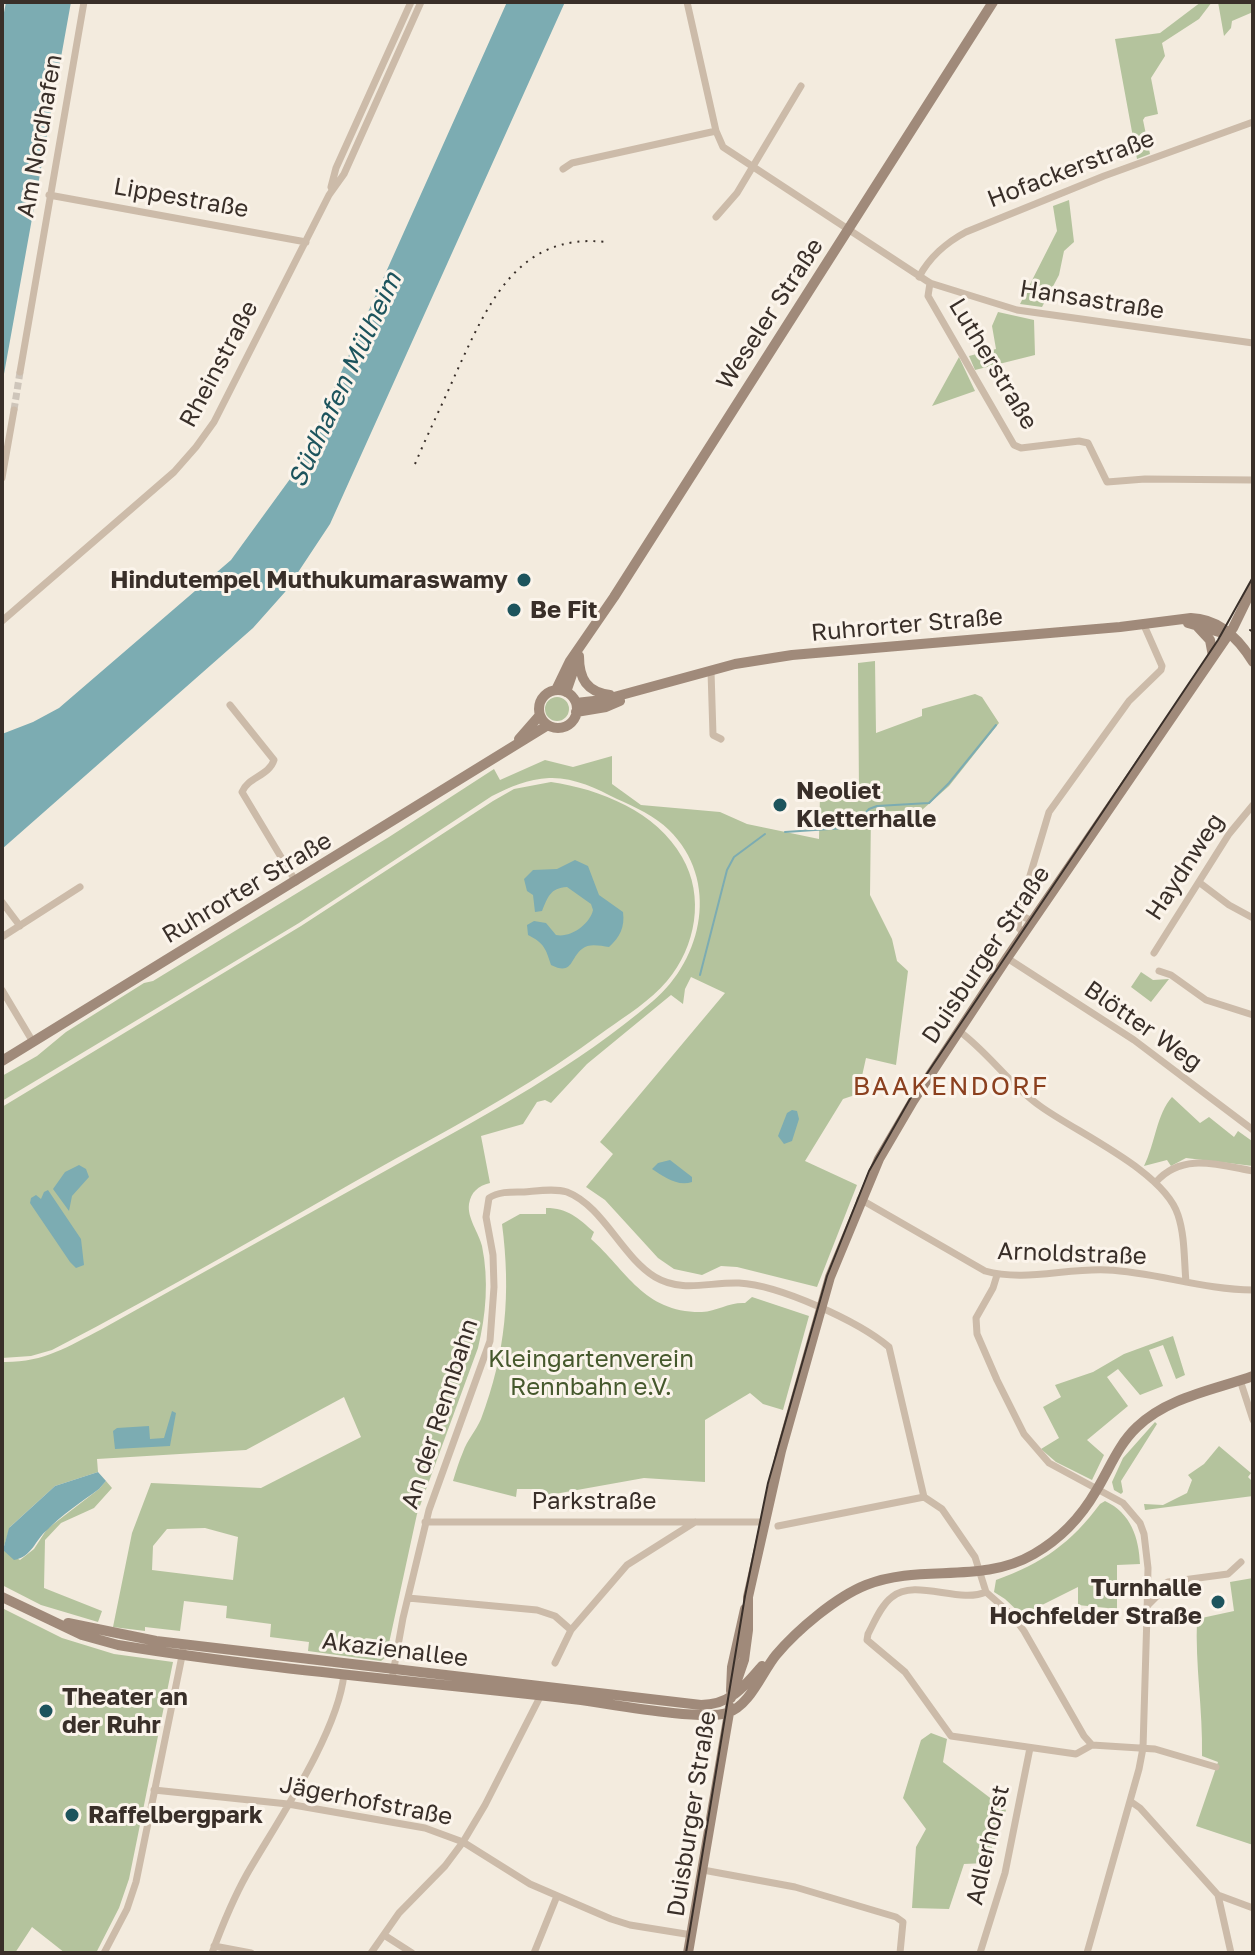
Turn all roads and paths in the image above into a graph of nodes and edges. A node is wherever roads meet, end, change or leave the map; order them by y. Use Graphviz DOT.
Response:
graph roads {
  1 [pos="84,2"];
  2 [pos="411,2"];
  3 [pos="421,2"];
  4 [pos="687,2"];
  5 [pos="993,2"];
  6 [pos="801,86"];
  7 [pos="1253,122"];
  8 [pos="716,131"];
  9 [pos="752,167"];
  10 [pos="563,169"];
  11 [pos="49,195"];
  12 [pos="329,195"];
  13 [pos="716,217"];
  14 [pos="849,228"];
  15 [pos="306,242"];
  16 [pos="919,277"];
  17 [pos="930,283"];
  18 [pos="1253,343"];
  19 [pos="20,372"];
  20 [pos="14,410"];
  21 [pos="2,478"];
  22 [pos="1253,480"];
  23 [pos="1252,590"];
  24 [pos="1179,620"];
  25 [pos="2,621"];
  26 [pos="1143,623"];
  27 [pos="1195,624"];
  28 [pos="1227,635"];
  29 [pos="577,655"];
  30 [pos="1213,656"];
  31 [pos="1253,662"];
  32 [pos="711,671"];
  33 [pos="561,691"];
  34 [pos="642,691"];
  35 [pos="618,696"];
  36 [pos="230,705"];
  37 [pos="576,708"];
  38 [pos="540,715"];
  39 [pos="548,725"];
  40 [pos="721,739"];
  41 [pos="512,746"];
  42 [pos="1253,805"];
  43 [pos="296,882"];
  44 [pos="1200,883"];
  45 [pos="80,887"];
  46 [pos="2,902"];
  47 [pos="1020,909"];
  48 [pos="1253,918"];
  49 [pos="1032,921"];
  50 [pos="20,926"];
  51 [pos="1024,934"];
  52 [pos="2,937"];
  53 [pos="1154,953"];
  54 [pos="1007,958"];
  55 [pos="1159,971"];
  56 [pos="2,990"];
  57 [pos="1253,1015"];
  58 [pos="959,1031"];
  59 [pos="33,1042"];
  60 [pos="2,1061"];
  61 [pos="1252,1127"];
  62 [pos="1253,1171"];
  63 [pos="1156,1182"];
  64 [pos="860,1199"];
  65 [pos="997,1275"];
  66 [pos="1186,1282"];
  67 [pos="1253,1290"];
  68 [pos="821,1308"];
  69 [pos="1253,1376"];
  70 [pos="1240,1380"];
  71 [pos="1253,1420"];
  72 [pos="1098,1489"];
  73 [pos="924,1497"];
  74 [pos="697,1521"];
  75 [pos="425,1522"];
  76 [pos="763,1522"];
  77 [pos="778,1526"];
  78 [pos="1241,1562"];
  79 [pos="981,1573"];
  80 [pos="986,1592"];
  81 [pos="2,1597"];
  82 [pos="408,1598"];
  83 [pos="747,1603"];
  84 [pos="1147,1606"];
  85 [pos="571,1630"];
  86 [pos="183,1650"];
  87 [pos="744,1660"];
  88 [pos="769,1661"];
  89 [pos="555,1663"];
  90 [pos="344,1674"];
  91 [pos="393,1674"];
  92 [pos="542,1691"];
  93 [pos="731,1698"];
  94 [pos="729,1712"];
  95 [pos="1092,1745"];
  96 [pos="1030,1748"];
  97 [pos="1143,1748"];
  98 [pos="1216,1767"];
  99 [pos="154,1790"];
  100 [pos="1130,1801"];
  101 [pos="288,1804"];
  102 [pos="463,1842"];
  103 [pos="703,1870"];
  104 [pos="1218,1895"];
  105 [pos="557,1896"];
  106 [pos="1253,1908"];
  107 [pos="384,1935"];
  108 [pos="692,1935"];
  109 [pos="213,1950"];
  110 [pos="983,1952"];
  111 [pos="104,1953"];
  112 [pos="251,1953"];
  113 [pos="371,1953"];
  114 [pos="412,1953"];
  115 [pos="534,1953"];
  116 [pos="690,1953"];
  117 [pos="900,1953"];
  118 [pos="1087,1953"];
  119 [pos="1231,1953"];
  1 -- 11 [label="street, Am Nordhafen"];
  2 -- 12 [label="street, Rheinstraße"];
  3 -- 12 [label="street, Rheinstraße"];
  4 -- 8 [label="street"];
  5 -- 14 [label="main road, Weseler Straße"];
  6 -- 9 [label="street"];
  7 -- 16 [label="street, Hofackerstraße"];
  8 -- 9 [label="street, Hansastraße"];
  8 -- 10 [label="street"];
  9 -- 13 [label="street"];
  9 -- 14 [label="street, Hansastraße"];
  11 -- 15 [label="street, Lippestraße"];
  11 -- 19 [label="street, Am Nordhafen"];
  12 -- 15 [label="street, Rheinstraße"];
  14 -- 16 [label="street, Hansastraße"];
  14 -- 29 [label="main road, Weseler Straße"];
  15 -- 25 [label="street, Rheinstraße"];
  16 -- 17 [label="street, Hansastraße"];
  17 -- 18 [label="street, Hansastraße"];
  17 -- 22 [label="street, Lutherstraße"];
  20 -- 21 [label="street"];
  23 -- 28 [label="main road, Duisburger Straße"];
  24 -- 26 [label="main road, Ruhrorter Straße"];
  24 -- 27 [label="main road, Ruhrorter Straße"];
  24 -- 28 [label="main road, Ruhrorter Straße"];
  26 -- 32 [label="main road, Ruhrorter Straße"];
  26 -- 47 [label="street"];
  27 -- 28 [label="main road, Ruhrorter Straße"];
  27 -- 30 [label="main road"];
  28 -- 30 [label="main road, Duisburger Straße"];
  28 -- 31 [label="main road"];
  29 -- 33 [label="main road, Weseler Straße"];
  29 -- 35 [label="main road"];
  30 -- 49 [label="main road, Duisburger Straße"];
  32 -- 34 [label="main road, Ruhrorter Straße"];
  32 -- 40 [label="street"];
  33 -- 37 [label="main road"];
  33 -- 38 [label="main road, Ruhrorter Straße"];
  34 -- 35 [label="main road, Ruhrorter Straße"];
  34 -- 37 [label="main road, Ruhrorter Straße"];
  35 -- 37 [label="main road, Ruhrorter Straße"];
  36 -- 43 [label="street"];
  37 -- 39 [label="main road, Ruhrorter Straße"];
  38 -- 39 [label="main road"];
  38 -- 41 [label="main road, Ruhrorter Straße"];
  39 -- 41 [label="main road, Ruhrorter Straße"];
  41 -- 43 [label="main road, Ruhrorter Straße"];
  42 -- 44 [label="street, Haydnweg"];
  43 -- 59 [label="main road, Ruhrorter Straße"];
  44 -- 48 [label="street"];
  44 -- 53 [label="street, Haydnweg"];
  45 -- 50 [label="street"];
  46 -- 50 [label="street"];
  47 -- 49 [label="street"];
  47 -- 51 [label="street"];
  49 -- 51 [label="main road, Duisburger Straße"];
  50 -- 52 [label="street"];
  51 -- 54 [label="main road, Duisburger Straße"];
  54 -- 58 [label="main road, Duisburger Straße"];
  54 -- 61 [label="street, Blötter Weg"];
  55 -- 57 [label="street"];
  56 -- 59 [label="street"];
  58 -- 63 [label="street"];
  58 -- 64 [label="main road, Duisburger Straße"];
  59 -- 60 [label="main road, Ruhrorter Straße"];
  62 -- 63 [label="street"];
  63 -- 66 [label="street"];
  64 -- 65 [label="street, Arnoldstraße"];
  64 -- 68 [label="main road, Duisburger Straße"];
  65 -- 66 [label="street, Arnoldstraße"];
  65 -- 72 [label="street"];
  66 -- 67 [label="street, Arnoldstraße"];
  68 -- 73 [label="street"];
  68 -- 75 [label="street, An der Rennbahn"];
  68 -- 76 [label="main road, Duisburger Straße"];
  69 -- 70 [label="main road"];
  70 -- 71 [label="street"];
  70 -- 72 [label="main road"];
  72 -- 79 [label="main road"];
  72 -- 84 [label="street"];
  73 -- 77 [label="street"];
  73 -- 79 [label="street"];
  74 -- 75 [label="street, Parkstraße"];
  74 -- 76 [label="street, Parkstraße"];
  74 -- 85 [label="street"];
  75 -- 82 [label="street, An der Rennbahn"];
  76 -- 83 [label="main road, Duisburger Straße"];
  78 -- 84 [label="street"];
  79 -- 80 [label="street"];
  79 -- 88 [label="main road"];
  80 -- 95 [label="street"];
  80 -- 96 [label="street"];
  81 -- 86 [label="main road, Akazienallee"];
  82 -- 85 [label="street"];
  82 -- 91 [label="street, An der Rennbahn"];
  83 -- 87 [label="main road, Duisburger Straße"];
  83 -- 93 [label="main road, Duisburger Straße"];
  84 -- 97 [label="street"];
  85 -- 89 [label="street"];
  86 -- 90 [label="main road, Akazienallee"];
  86 -- 91 [label="main road, Akazienallee"];
  86 -- 99 [label="street"];
  87 -- 88 [label="main road"];
  87 -- 93 [label="main road, Duisburger Straße"];
  88 -- 93 [label="main road"];
  88 -- 94 [label="main road"];
  90 -- 91 [label="main road, Akazienallee"];
  90 -- 101 [label="street"];
  91 -- 92 [label="main road, Akazienallee"];
  92 -- 93 [label="main road, Akazienallee"];
  92 -- 94 [label="main road, Akazienallee"];
  92 -- 102 [label="street"];
  93 -- 94 [label="main road, Duisburger Straße"];
  94 -- 103 [label="main road, Duisburger Straße"];
  95 -- 96 [label="street"];
  95 -- 97 [label="street"];
  96 -- 110 [label="street, Adlerhorst"];
  97 -- 98 [label="street"];
  97 -- 100 [label="street"];
  99 -- 101 [label="street, Jägerhofstraße"];
  99 -- 111 [label="street"];
  100 -- 104 [label="street"];
  100 -- 118 [label="street"];
  101 -- 102 [label="street, Jägerhofstraße"];
  101 -- 109 [label="street"];
  102 -- 105 [label="street, Jägerhofstraße"];
  102 -- 107 [label="street"];
  103 -- 108 [label="main road, Duisburger Straße"];
  103 -- 117 [label="street"];
  104 -- 106 [label="street"];
  104 -- 119 [label="street"];
  105 -- 108 [label="street, Jägerhofstraße"];
  105 -- 115 [label="street"];
  107 -- 113 [label="street"];
  107 -- 114 [label="street"];
  108 -- 116 [label="main road, Duisburger Straße"];
  109 -- 112 [label="street"];
}
